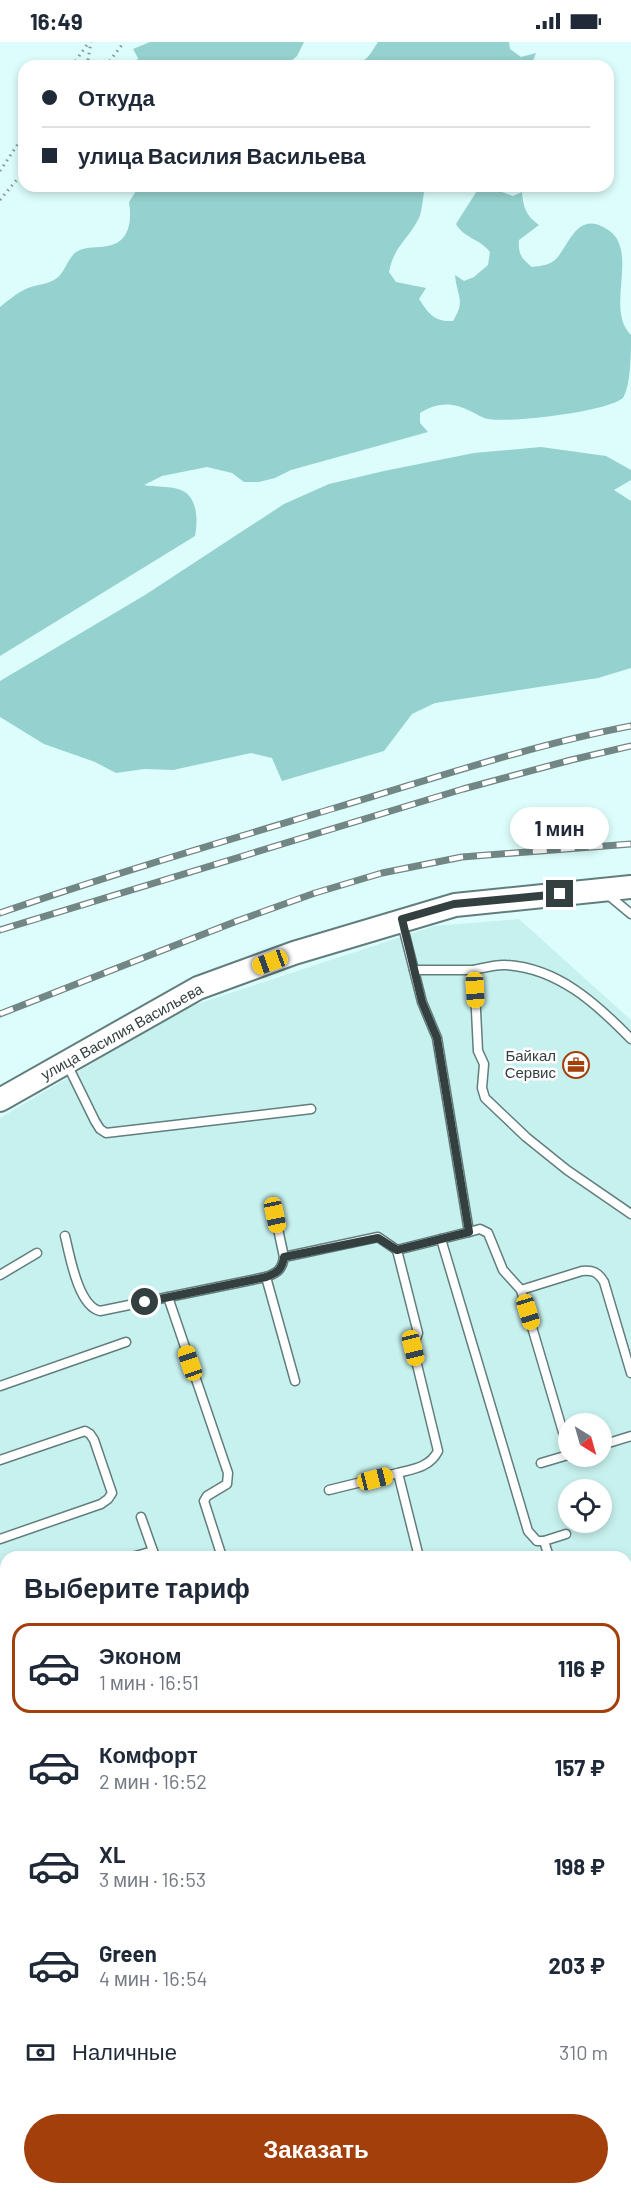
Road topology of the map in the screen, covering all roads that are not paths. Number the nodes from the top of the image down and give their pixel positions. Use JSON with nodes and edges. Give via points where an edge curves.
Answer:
{"nodes":[{"id":1,"x":631,"y":887,"type":"edge"},
{"id":2,"x":602,"y":890,"type":"junction"},
{"id":3,"x":631,"y":914,"type":"edge"},
{"id":4,"x":402,"y":919,"type":"junction"},
{"id":5,"x":414,"y":970,"type":"junction"},
{"id":6,"x":474,"y":970,"type":"junction"},
{"id":7,"x":631,"y":1039,"type":"edge"},
{"id":8,"x":66,"y":1062,"type":"junction"},
{"id":9,"x":0,"y":1100,"type":"edge"},
{"id":10,"x":311,"y":1108,"type":"dead end"},
{"id":11,"x":631,"y":1214,"type":"edge"},
{"id":12,"x":275,"y":1215,"type":"dead end"},
{"id":13,"x":469,"y":1232,"type":"junction"},
{"id":14,"x":65,"y":1236,"type":"dead end"},
{"id":15,"x":441,"y":1239,"type":"junction"},
{"id":16,"x":397,"y":1250,"type":"junction"},
{"id":17,"x":37,"y":1253,"type":"dead end"},
{"id":18,"x":284,"y":1257,"type":"junction"},
{"id":19,"x":0,"y":1275,"type":"edge"},
{"id":20,"x":266,"y":1277,"type":"junction"},
{"id":21,"x":521,"y":1290,"type":"junction"},
{"id":22,"x":168,"y":1297,"type":"junction"},
{"id":23,"x":126,"y":1342,"type":"dead end"},
{"id":24,"x":631,"y":1373,"type":"edge"},
{"id":25,"x":295,"y":1381,"type":"dead end"},
{"id":26,"x":0,"y":1386,"type":"edge"},
{"id":27,"x":558,"y":1415,"type":"edge"},
{"id":28,"x":631,"y":1436,"type":"edge"},
{"id":29,"x":612,"y":1442,"type":"edge"},
{"id":30,"x":558,"y":1458,"type":"edge"},
{"id":31,"x":0,"y":1460,"type":"edge"},
{"id":32,"x":541,"y":1463,"type":"dead end"},
{"id":33,"x":398,"y":1473,"type":"junction"},
{"id":34,"x":329,"y":1490,"type":"dead end"},
{"id":35,"x":141,"y":1517,"type":"dead end"},
{"id":36,"x":566,"y":1534,"type":"dead end"},
{"id":37,"x":0,"y":1539,"type":"edge"},
{"id":38,"x":544,"y":1541,"type":"junction"},
{"id":39,"x":153,"y":1551,"type":"edge"},
{"id":40,"x":220,"y":1551,"type":"edge"},
{"id":41,"x":418,"y":1551,"type":"edge"},
{"id":42,"x":547,"y":1551,"type":"edge"}],
"edges":[{"from":1,"to":2,"type":"main road","name":"улица Василия Васильева"},
{"from":2,"to":3,"type":"lane"},
{"from":2,"to":4,"type":"main road","name":"улица Василия Васильева","via":[[454,904]]},
{"from":4,"to":5,"type":"lane"},
{"from":4,"to":8,"type":"main road","name":"улица Василия Васильева","via":[[198,988]]},
{"from":5,"to":6,"type":"lane"},
{"from":5,"to":13,"type":"lane","via":[[437,1038]]},
{"from":6,"to":7,"type":"lane","via":[[504,964],[541,971],[574,988]]},
{"from":6,"to":11,"type":"lane","via":[[485,1098],[567,1170]]},
{"from":8,"to":9,"type":"main road","name":"улица Василия Васильева"},
{"from":8,"to":10,"type":"lane","via":[[95,1121],[106,1133]]},
{"from":12,"to":18,"type":"lane"},
{"from":13,"to":15,"type":"lane"},
{"from":13,"to":21,"type":"lane","via":[[480,1229],[488,1233],[503,1270]]},
{"from":14,"to":22,"type":"lane","via":[[81,1293],[92,1309],[100,1311]]},
{"from":15,"to":16,"type":"lane"},
{"from":15,"to":38,"type":"lane","via":[[528,1531],[537,1541]]},
{"from":16,"to":18,"type":"lane","via":[[378,1238]]},
{"from":16,"to":33,"type":"lane","via":[[418,1333],[413,1348],[438,1451],[423,1466]]},
{"from":17,"to":19,"type":"lane"},
{"from":18,"to":20,"type":"lane","via":[[277,1273]]},
{"from":20,"to":22,"type":"lane"},
{"from":20,"to":25,"type":"lane"},
{"from":21,"to":24,"type":"lane","via":[[582,1271],[599,1274]]},
{"from":21,"to":27,"type":"lane"},
{"from":22,"to":40,"type":"lane","via":[[228,1473],[227,1484],[204,1501]]},
{"from":23,"to":26,"type":"lane"},
{"from":28,"to":29,"type":"lane"},
{"from":30,"to":32,"type":"lane"},
{"from":31,"to":37,"type":"lane","via":[[85,1431],[94,1440],[112,1493],[100,1504]]},
{"from":33,"to":34,"type":"lane"},
{"from":33,"to":41,"type":"lane"},
{"from":35,"to":39,"type":"lane"},
{"from":36,"to":38,"type":"lane"},
{"from":38,"to":42,"type":"lane"}]}
